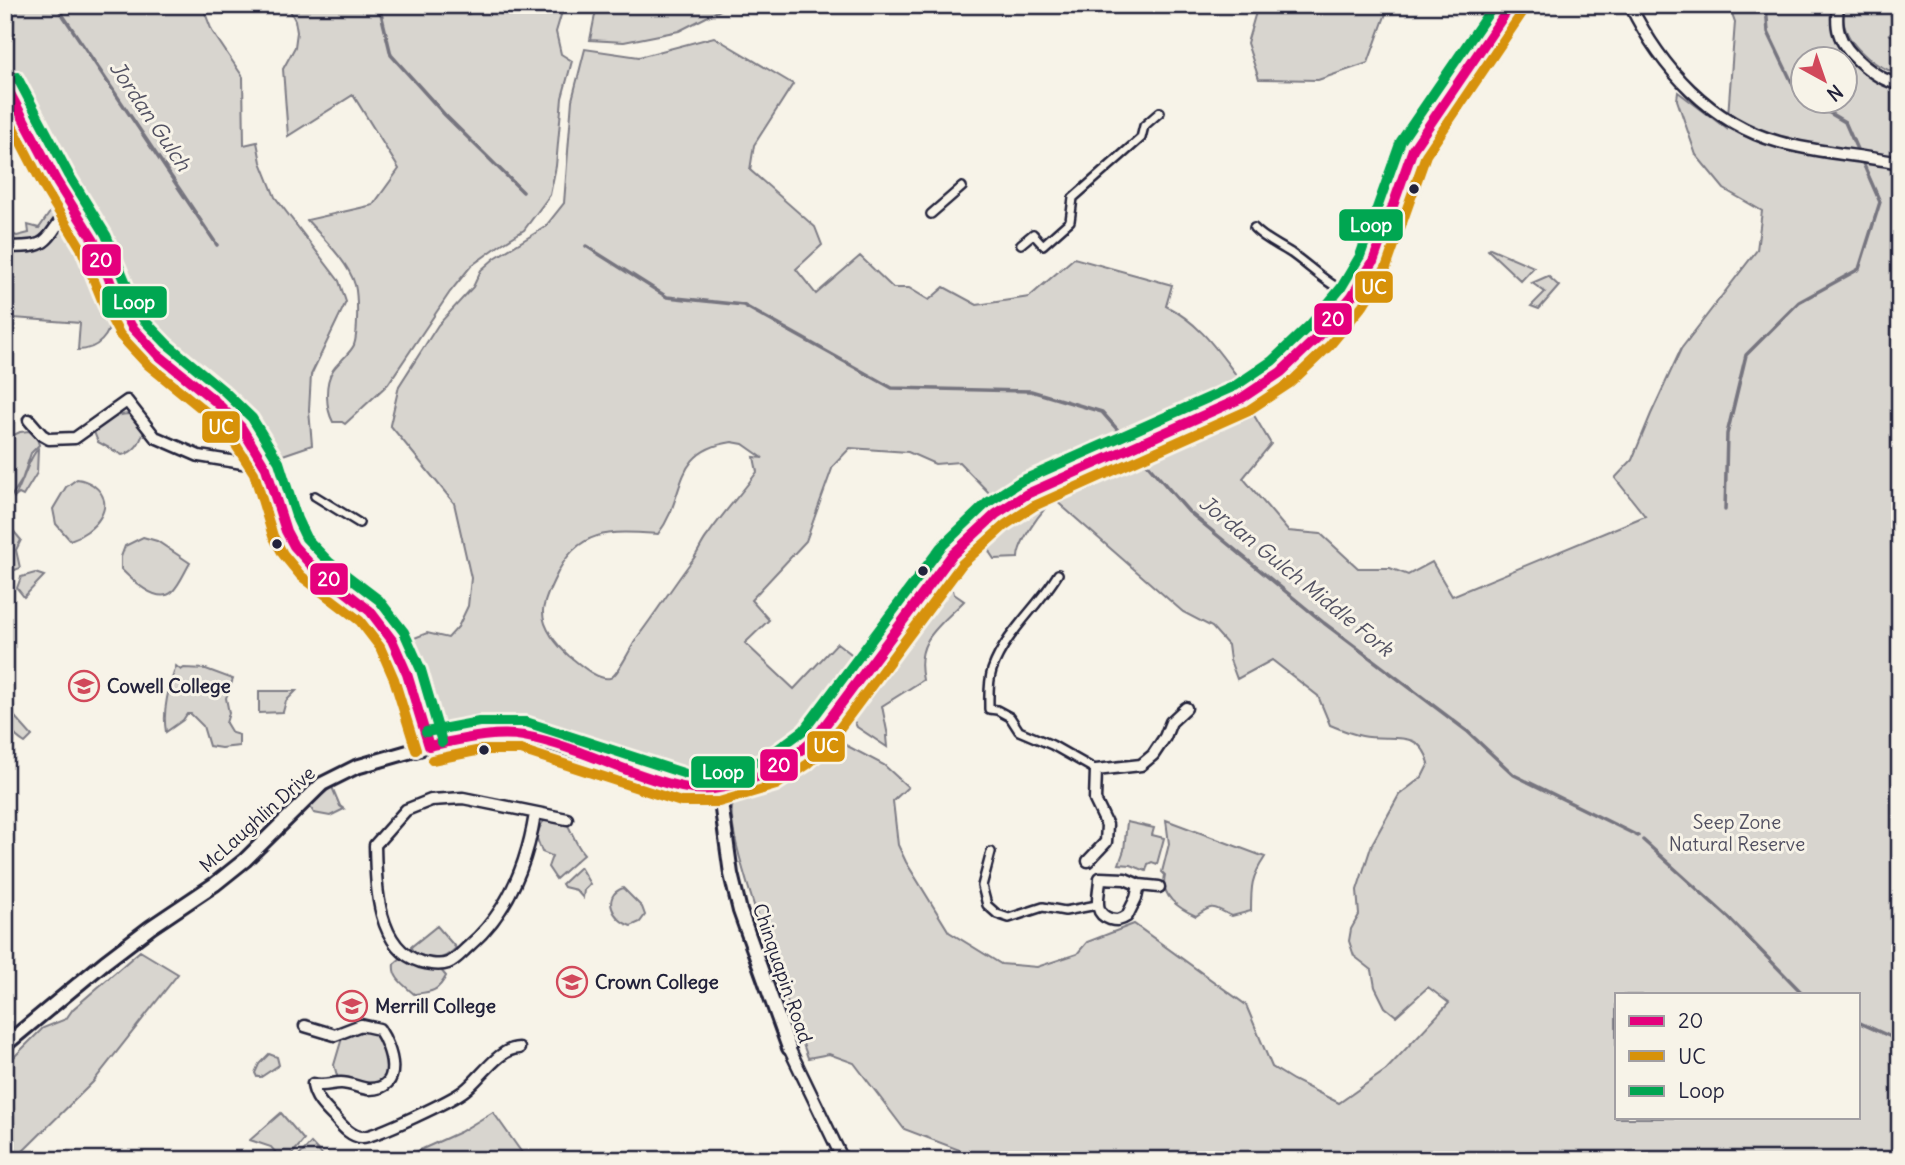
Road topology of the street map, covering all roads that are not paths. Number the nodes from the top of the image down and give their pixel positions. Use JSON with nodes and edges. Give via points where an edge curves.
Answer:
{"nodes":[{"id":1,"x":1511,"y":5,"type":"edge"},
{"id":2,"x":1630,"y":5,"type":"edge"},
{"id":3,"x":1838,"y":5,"type":"edge"},
{"id":4,"x":5,"y":84,"type":"edge"},
{"id":5,"x":1900,"y":85,"type":"edge"},
{"id":6,"x":1160,"y":112,"type":"dead end"},
{"id":7,"x":1897,"y":163,"type":"edge"},
{"id":8,"x":962,"y":187,"type":"dead end"},
{"id":9,"x":74,"y":209,"type":"junction"},
{"id":10,"x":931,"y":214,"type":"dead end"},
{"id":11,"x":1254,"y":228,"type":"dead end"},
{"id":12,"x":1021,"y":244,"type":"dead end"},
{"id":13,"x":5,"y":247,"type":"edge"},
{"id":14,"x":1352,"y":296,"type":"junction"},
{"id":15,"x":29,"y":420,"type":"dead end"},
{"id":16,"x":255,"y":465,"type":"dead end"},
{"id":17,"x":315,"y":496,"type":"dead end"},
{"id":18,"x":359,"y":523,"type":"dead end"},
{"id":19,"x":1059,"y":573,"type":"dead end"},
{"id":20,"x":1186,"y":708,"type":"dead end"},
{"id":21,"x":429,"y":746,"type":"junction"},
{"id":22,"x":1096,"y":770,"type":"junction"},
{"id":23,"x":719,"y":788,"type":"junction"},
{"id":24,"x":535,"y":814,"type":"junction"},
{"id":25,"x":567,"y":819,"type":"dead end"},
{"id":26,"x":991,"y":852,"type":"dead end"},
{"id":27,"x":1088,"y":862,"type":"dead end"},
{"id":28,"x":1139,"y":885,"type":"junction"},
{"id":29,"x":1158,"y":887,"type":"dead end"},
{"id":30,"x":1097,"y":905,"type":"junction"},
{"id":31,"x":305,"y":1026,"type":"dead end"},
{"id":32,"x":5,"y":1045,"type":"edge"},
{"id":33,"x":519,"y":1048,"type":"dead end"},
{"id":34,"x":789,"y":1048,"type":"joint"},
{"id":35,"x":843,"y":1160,"type":"edge"}],
"edges":[{"from":1,"to":14,"type":"main road","name":"McLaughlin Drive","via":[[1413,149],[1373,262]]},
{"from":2,"to":7,"type":"street","via":[[1664,63],[1718,113],[1780,142]]},
{"from":3,"to":5,"type":"street","via":[[1836,17],[1844,43],[1872,72]]},
{"from":4,"to":9,"type":"main road"},
{"from":6,"to":12,"type":"street","via":[[1144,126],[1141,138],[1073,198],[1070,221],[1043,245],[1033,234]]},
{"from":8,"to":10,"type":"street"},
{"from":9,"to":13,"type":"street","via":[[62,216],[42,243]]},
{"from":9,"to":21,"type":"main road","via":[[132,327],[248,438],[273,483],[287,534],[297,551],[385,628],[399,654]]},
{"from":11,"to":14,"type":"street"},
{"from":14,"to":23,"type":"main road","name":"McLaughlin Drive","via":[[1281,372],[1242,398],[1011,503],[980,527],[952,555],[820,732],[769,773]]},
{"from":15,"to":16,"type":"street","via":[[49,439],[75,438],[127,401],[155,437],[199,456]]},
{"from":17,"to":18,"type":"street"},
{"from":19,"to":22,"type":"street","via":[[1010,636],[993,669],[989,709],[1010,717],[1019,731]]},
{"from":20,"to":22,"type":"street","via":[[1141,765]]},
{"from":21,"to":23,"type":"main road","name":"McLaughlin Drive","via":[[480,736],[523,736],[684,788]]},
{"from":21,"to":32,"type":"street","name":"McLaughlin Drive","via":[[364,764],[322,784],[236,867],[105,962]]},
{"from":22,"to":27,"type":"street","via":[[1095,800],[1107,825],[1107,842]]},
{"from":23,"to":34,"type":"street","name":"Chinquapin Road","via":[[740,911]]},
{"from":24,"to":24,"type":"street","via":[[523,867],[482,935],[447,963],[427,964],[403,953],[393,942],[379,903],[375,856],[375,845],[397,818],[430,800],[463,798]]},
{"from":24,"to":25,"type":"street"},
{"from":26,"to":30,"type":"street","via":[[982,886],[987,905],[997,914],[1009,918],[1043,907],[1065,911]]},
{"from":28,"to":29,"type":"street"},
{"from":28,"to":30,"type":"street","via":[[1100,878]]},
{"from":28,"to":30,"type":"street","via":[[1131,912],[1121,920],[1104,916]]},
{"from":31,"to":33,"type":"street","via":[[335,1035],[361,1025],[379,1029],[386,1042],[393,1074],[378,1087],[313,1084],[316,1096],[355,1136],[366,1137],[457,1096],[501,1054]]},
{"from":34,"to":35,"type":"street","name":"Chinquapin Road"}]}
